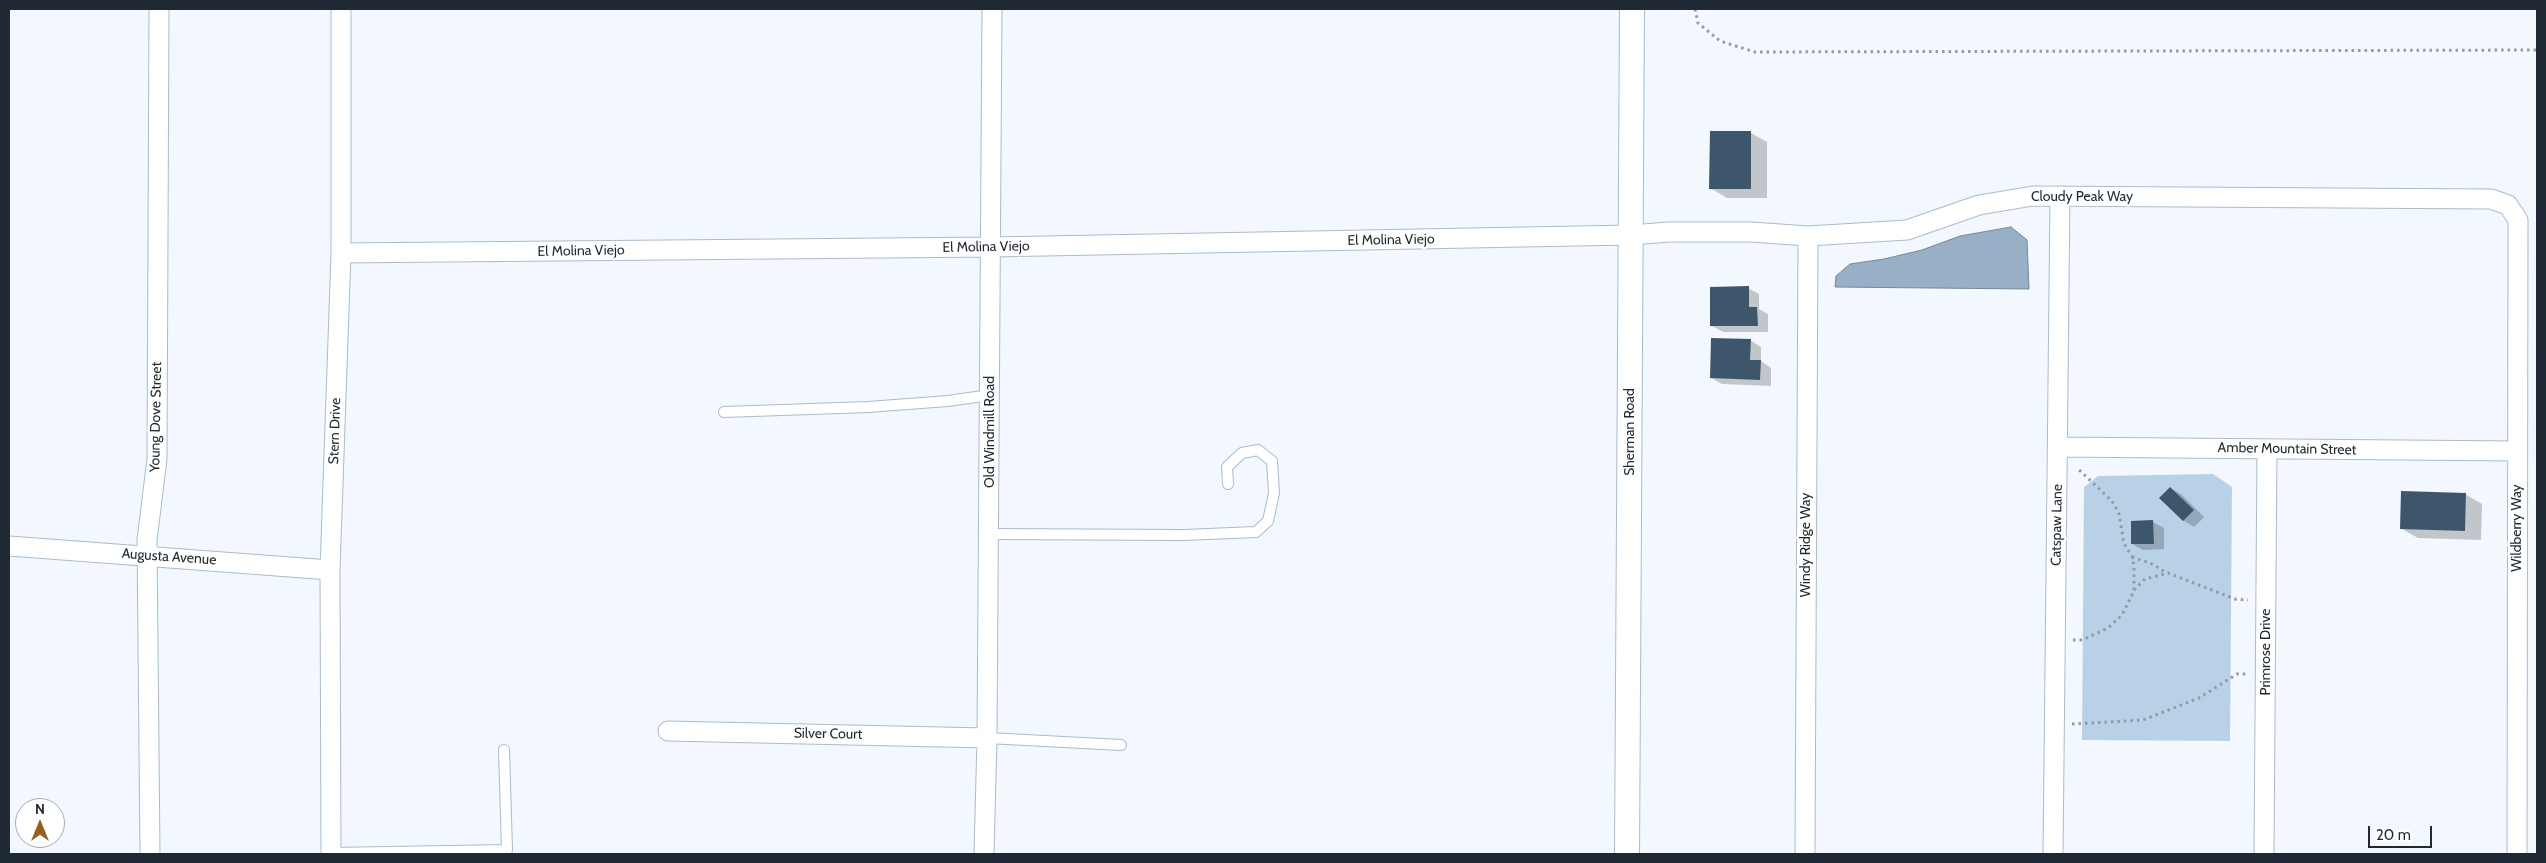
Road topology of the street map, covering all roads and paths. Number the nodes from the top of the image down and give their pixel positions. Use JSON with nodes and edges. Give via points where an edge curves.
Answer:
{"nodes":[{"id":1,"x":159,"y":9,"type":"edge"},
{"id":2,"x":341,"y":9,"type":"edge"},
{"id":3,"x":992,"y":9,"type":"edge"},
{"id":4,"x":1632,"y":9,"type":"edge"},
{"id":5,"x":1695,"y":9,"type":"edge"},
{"id":6,"x":2537,"y":50,"type":"edge"},
{"id":7,"x":2060,"y":196,"type":"junction"},
{"id":8,"x":2508,"y":204,"type":"joint"},
{"id":9,"x":1631,"y":235,"type":"junction"},
{"id":10,"x":1808,"y":236,"type":"junction"},
{"id":11,"x":991,"y":247,"type":"junction"},
{"id":12,"x":341,"y":253,"type":"junction"},
{"id":13,"x":990,"y":395,"type":"junction"},
{"id":14,"x":724,"y":412,"type":"dead end"},
{"id":15,"x":2058,"y":447,"type":"junction"},
{"id":16,"x":2267,"y":449,"type":"junction"},
{"id":17,"x":2517,"y":451,"type":"junction"},
{"id":18,"x":1228,"y":484,"type":"dead end"},
{"id":19,"x":989,"y":534,"type":"junction"},
{"id":20,"x":9,"y":546,"type":"edge"},
{"id":21,"x":147,"y":555,"type":"junction"},
{"id":22,"x":2132,"y":556,"type":"junction"},
{"id":23,"x":330,"y":570,"type":"junction"},
{"id":24,"x":2168,"y":573,"type":"junction"},
{"id":25,"x":2134,"y":591,"type":"junction"},
{"id":26,"x":2266,"y":601,"type":"junction"},
{"id":27,"x":2055,"y":641,"type":"junction"},
{"id":28,"x":2266,"y":674,"type":"junction"},
{"id":29,"x":2054,"y":725,"type":"junction"},
{"id":30,"x":668,"y":730,"type":"dead end"},
{"id":31,"x":987,"y":738,"type":"junction"},
{"id":32,"x":1122,"y":745,"type":"dead end"},
{"id":33,"x":504,"y":750,"type":"dead end"},
{"id":34,"x":150,"y":854,"type":"edge"},
{"id":35,"x":331,"y":854,"type":"edge"},
{"id":36,"x":984,"y":854,"type":"edge"},
{"id":37,"x":1627,"y":854,"type":"edge"},
{"id":38,"x":1805,"y":854,"type":"edge"},
{"id":39,"x":2053,"y":854,"type":"edge"},
{"id":40,"x":2264,"y":854,"type":"edge"},
{"id":41,"x":2516,"y":854,"type":"edge"}],
"edges":[{"from":1,"to":21,"type":"street","name":"Young Dove Street","via":[[157,459]]},
{"from":2,"to":12,"type":"street","name":"Stern Drive"},
{"from":3,"to":11,"type":"street","name":"Old Windmill Road"},
{"from":4,"to":9,"type":"street","name":"Sherman Road"},
{"from":5,"to":6,"type":"path","via":[[1698,23],[1720,41],[1755,52]]},
{"from":7,"to":8,"type":"street","name":"Cloudy Peak Way","via":[[2491,199]]},
{"from":7,"to":10,"type":"street","name":"Cloudy Peak Way","via":[[2033,196],[1979,205],[1907,230]]},
{"from":7,"to":15,"type":"street","name":"Catspaw Lane"},
{"from":8,"to":17,"type":"street","name":"Wildberry Way","via":[[2518,220]]},
{"from":9,"to":10,"type":"street","name":"Cloudy Peak Way","via":[[1751,232]]},
{"from":9,"to":11,"type":"street","name":"El Molina Viejo"},
{"from":9,"to":37,"type":"street","name":"Sherman Road"},
{"from":10,"to":38,"type":"street","name":"Windy Ridge Way"},
{"from":11,"to":12,"type":"street","name":"El Molina Viejo"},
{"from":11,"to":13,"type":"street","name":"Old Windmill Road"},
{"from":12,"to":23,"type":"street","name":"Stern Drive"},
{"from":13,"to":14,"type":"lane","via":[[868,407]]},
{"from":13,"to":19,"type":"street","name":"Old Windmill Road"},
{"from":15,"to":16,"type":"street","name":"Amber Mountain Street"},
{"from":15,"to":22,"type":"path","via":[[2112,501],[2119,514],[2124,544]]},
{"from":15,"to":27,"type":"street","name":"Catspaw Lane"},
{"from":16,"to":17,"type":"street","name":"Amber Mountain Street"},
{"from":16,"to":26,"type":"street","name":"Primrose Drive"},
{"from":17,"to":41,"type":"street","name":"Wildberry Way"},
{"from":18,"to":19,"type":"lane","via":[[1227,467],[1242,453],[1258,450],[1272,461],[1274,493],[1268,521],[1256,532]]},
{"from":19,"to":31,"type":"street","name":"Old Windmill Road"},
{"from":20,"to":21,"type":"street","name":"Augusta Avenue"},
{"from":21,"to":23,"type":"street","name":"Augusta Avenue"},
{"from":21,"to":34,"type":"street","name":"Young Dove Street"},
{"from":22,"to":24,"type":"path"},
{"from":22,"to":25,"type":"path"},
{"from":23,"to":35,"type":"street","name":"Stern Drive"},
{"from":24,"to":25,"type":"path","via":[[2145,579]]},
{"from":24,"to":26,"type":"path","via":[[2235,599]]},
{"from":25,"to":27,"type":"path","via":[[2122,615],[2108,628],[2082,640]]},
{"from":26,"to":28,"type":"street","name":"Primrose Drive"},
{"from":27,"to":29,"type":"street","name":"Catspaw Lane"},
{"from":28,"to":29,"type":"path","via":[[2237,674],[2199,698],[2143,720]]},
{"from":28,"to":40,"type":"street","name":"Primrose Drive"},
{"from":29,"to":39,"type":"street","name":"Catspaw Lane"},
{"from":30,"to":31,"type":"street","name":"Silver Court"},
{"from":31,"to":32,"type":"lane"},
{"from":31,"to":36,"type":"street","name":"Old Windmill Road"},
{"from":33,"to":35,"type":"lane","via":[[507,850]]}]}
